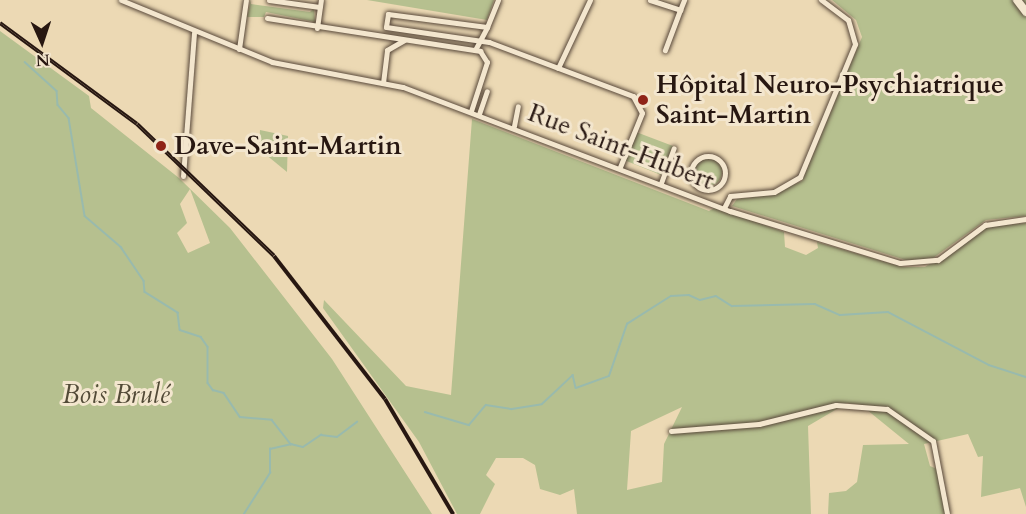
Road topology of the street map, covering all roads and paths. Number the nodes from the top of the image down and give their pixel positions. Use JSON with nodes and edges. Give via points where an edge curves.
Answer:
{"nodes":[{"id":1,"x":121,"y":0,"type":"edge"},
{"id":2,"x":246,"y":0,"type":"edge"},
{"id":3,"x":269,"y":0,"type":"edge"},
{"id":4,"x":321,"y":0,"type":"edge"},
{"id":5,"x":498,"y":0,"type":"edge"},
{"id":6,"x":590,"y":0,"type":"edge"},
{"id":7,"x":650,"y":0,"type":"edge"},
{"id":8,"x":684,"y":0,"type":"edge"},
{"id":9,"x":821,"y":0,"type":"edge"},
{"id":10,"x":1017,"y":0,"type":"edge"},
{"id":11,"x":320,"y":7,"type":"junction"},
{"id":12,"x":680,"y":10,"type":"junction"},
{"id":13,"x":1026,"y":12,"type":"edge"},
{"id":14,"x":267,"y":18,"type":"dead end"},
{"id":15,"x":487,"y":27,"type":"junction"},
{"id":16,"x":317,"y":28,"type":"junction"},
{"id":17,"x":194,"y":32,"type":"junction"},
{"id":18,"x":404,"y":40,"type":"junction"},
{"id":19,"x":482,"y":41,"type":"junction"},
{"id":20,"x":495,"y":44,"type":"junction"},
{"id":21,"x":239,"y":49,"type":"junction"},
{"id":22,"x":475,"y":50,"type":"junction"},
{"id":23,"x":665,"y":50,"type":"dead end"},
{"id":24,"x":487,"y":56,"type":"junction"},
{"id":25,"x":558,"y":68,"type":"junction"},
{"id":26,"x":382,"y":83,"type":"junction"},
{"id":27,"x":487,"y":92,"type":"dead end"},
{"id":28,"x":518,"y":106,"type":"dead end"},
{"id":29,"x":471,"y":111,"type":"junction"},
{"id":30,"x":479,"y":114,"type":"junction"},
{"id":31,"x":514,"y":126,"type":"junction"},
{"id":32,"x":674,"y":148,"type":"dead end"},
{"id":33,"x":620,"y":167,"type":"junction"},
{"id":34,"x":183,"y":176,"type":"dead end"},
{"id":35,"x":660,"y":183,"type":"junction"},
{"id":36,"x":702,"y":189,"type":"junction"},
{"id":37,"x":699,"y":198,"type":"junction"},
{"id":38,"x":724,"y":208,"type":"junction"},
{"id":39,"x":1026,"y":219,"type":"edge"},
{"id":40,"x":671,"y":431,"type":"dead end"},
{"id":41,"x":947,"y":514,"type":"edge"}],
"edges":[{"from":1,"to":17,"type":"street","name":"Rue Saint-Hubert"},
{"from":2,"to":21,"type":"street"},
{"from":3,"to":11,"type":"street"},
{"from":4,"to":11,"type":"street"},
{"from":5,"to":15,"type":"street"},
{"from":6,"to":25,"type":"street"},
{"from":7,"to":12,"type":"street"},
{"from":8,"to":12,"type":"street"},
{"from":9,"to":38,"type":"street","via":[[848,20],[855,44],[800,177],[774,192],[730,196]]},
{"from":10,"to":13,"type":"main road"},
{"from":11,"to":16,"type":"street"},
{"from":12,"to":23,"type":"street"},
{"from":14,"to":16,"type":"street"},
{"from":15,"to":19,"type":"street"},
{"from":15,"to":19,"type":"street","via":[[387,14],[386,27]]},
{"from":16,"to":18,"type":"street"},
{"from":17,"to":21,"type":"street","name":"Rue Saint-Hubert"},
{"from":17,"to":34,"type":"street"},
{"from":18,"to":22,"type":"street"},
{"from":18,"to":26,"type":"street","via":[[387,50]]},
{"from":19,"to":20,"type":"street"},
{"from":19,"to":22,"type":"street"},
{"from":20,"to":24,"type":"street"},
{"from":20,"to":25,"type":"street"},
{"from":21,"to":26,"type":"street","name":"Rue Saint-Hubert","via":[[272,62]]},
{"from":22,"to":24,"type":"street"},
{"from":24,"to":29,"type":"street"},
{"from":25,"to":33,"type":"street","via":[[639,101],[642,113]]},
{"from":26,"to":29,"type":"street","name":"Rue Saint-Hubert"},
{"from":27,"to":30,"type":"street"},
{"from":28,"to":31,"type":"street"},
{"from":29,"to":30,"type":"street","name":"Rue Saint-Hubert"},
{"from":30,"to":31,"type":"street","name":"Rue Saint-Hubert"},
{"from":31,"to":33,"type":"street","name":"Rue Saint-Hubert"},
{"from":32,"to":35,"type":"street"},
{"from":33,"to":35,"type":"street","name":"Rue Saint-Hubert"},
{"from":35,"to":37,"type":"street","name":"Rue Saint-Hubert"},
{"from":36,"to":36,"type":"street","via":[[714,189],[725,176],[715,157],[699,158],[691,166],[691,178]]},
{"from":36,"to":37,"type":"street"},
{"from":37,"to":38,"type":"street","name":"Rue Saint-Hubert"},
{"from":38,"to":39,"type":"street","name":"Rue Saint-Hubert","via":[[915,266],[938,260],[985,225]]},
{"from":40,"to":41,"type":"street","via":[[759,424],[836,405],[887,409],[933,441]]}]}
